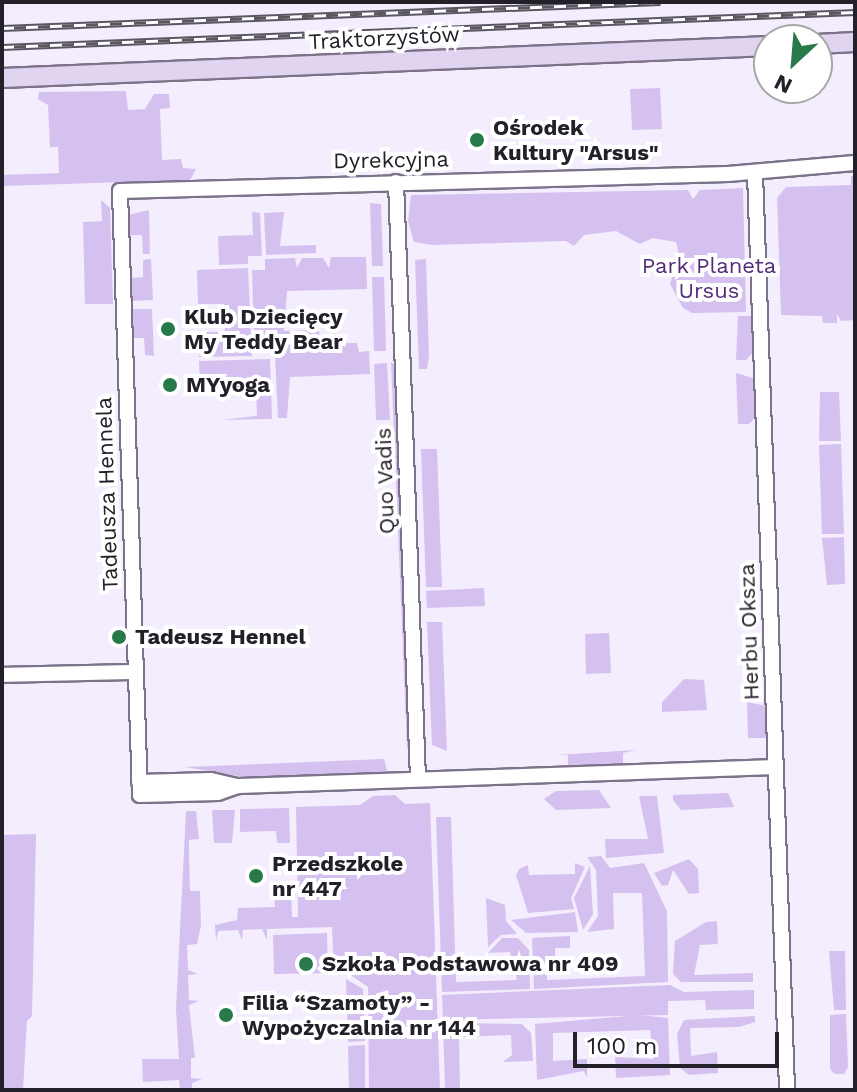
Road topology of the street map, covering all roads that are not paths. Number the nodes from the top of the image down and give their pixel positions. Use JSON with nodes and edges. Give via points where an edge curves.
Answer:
{"nodes":[{"id":1,"x":855,"y":42,"type":"edge"},
{"id":2,"x":833,"y":43,"type":"edge"},
{"id":3,"x":753,"y":47,"type":"edge"},
{"id":4,"x":2,"y":78,"type":"edge"},
{"id":5,"x":851,"y":165,"type":"edge"},
{"id":6,"x":755,"y":173,"type":"junction"},
{"id":7,"x":396,"y":182,"type":"junction"},
{"id":8,"x":120,"y":191,"type":"joint"},
{"id":9,"x":135,"y":672,"type":"junction"},
{"id":10,"x":2,"y":675,"type":"edge"},
{"id":11,"x":775,"y":767,"type":"junction"},
{"id":12,"x":418,"y":779,"type":"junction"},
{"id":13,"x":787,"y":1090,"type":"edge"}],
"edges":[{"from":1,"to":2,"type":"street"},
{"from":3,"to":4,"type":"street","name":"Traktorzystów"},
{"from":5,"to":6,"type":"street","name":"Dyrekcyjna"},
{"from":6,"to":7,"type":"street","name":"Dyrekcyjna"},
{"from":6,"to":11,"type":"street","name":"Herbu Oksza"},
{"from":7,"to":8,"type":"street","name":"Dyrekcyjna"},
{"from":7,"to":12,"type":"street","name":"Quo Vadis"},
{"from":8,"to":9,"type":"street","name":"Tadeusza Hennela"},
{"from":9,"to":10,"type":"street"},
{"from":9,"to":12,"type":"street","name":"Tadeusza Hennela","via":[[140,789],[211,780],[238,786]]},
{"from":11,"to":12,"type":"street"},
{"from":11,"to":13,"type":"street","name":"Herbu Oksza"}]}
